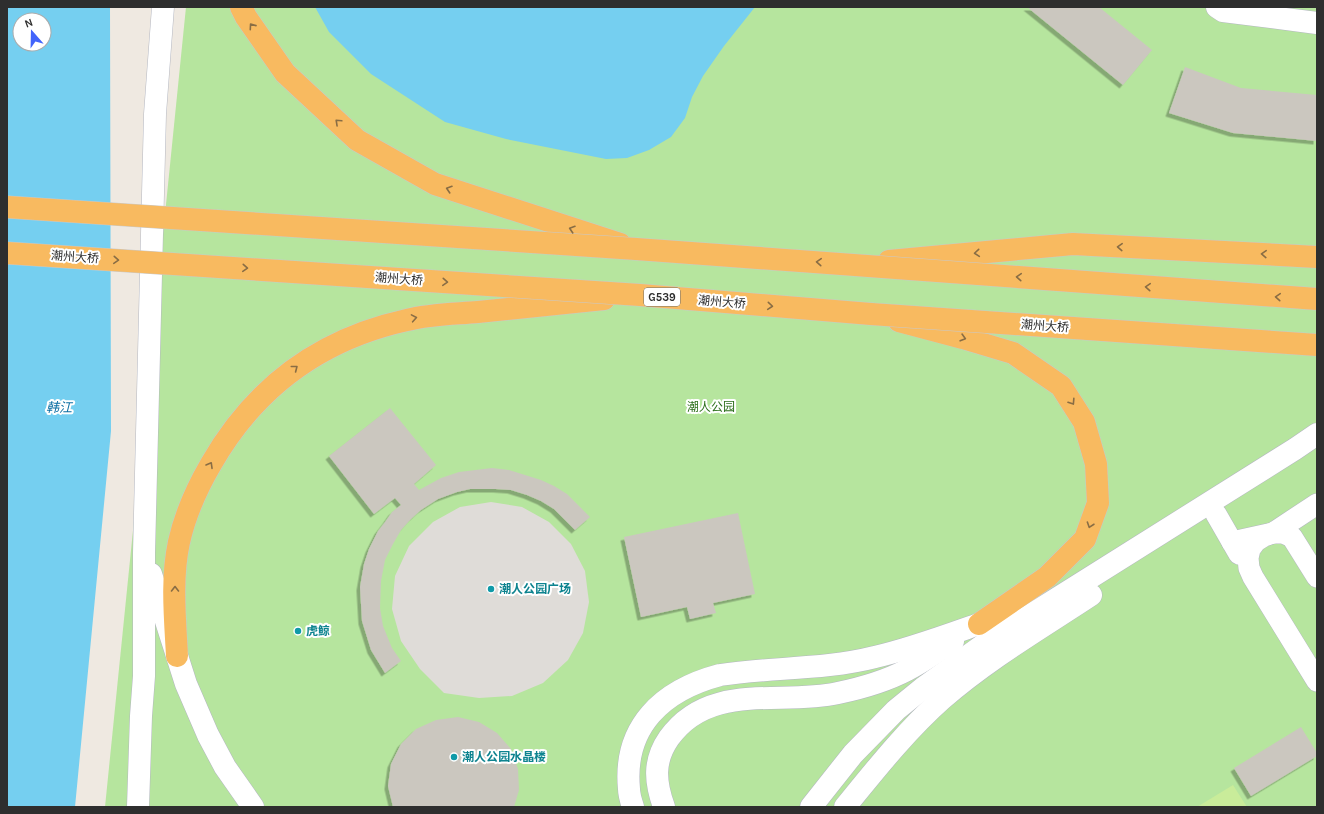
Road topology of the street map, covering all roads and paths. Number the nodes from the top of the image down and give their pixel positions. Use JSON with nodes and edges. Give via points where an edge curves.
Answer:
{"nodes":[{"id":1,"x":163,"y":7,"type":"edge"},
{"id":2,"x":242,"y":7,"type":"edge"},
{"id":3,"x":1216,"y":7,"type":"edge"},
{"id":4,"x":1317,"y":24,"type":"edge"},
{"id":5,"x":7,"y":207,"type":"edge"},
{"id":6,"x":636,"y":249,"type":"junction"},
{"id":7,"x":7,"y":253,"type":"edge"},
{"id":8,"x":1317,"y":257,"type":"edge"},
{"id":9,"x":852,"y":265,"type":"junction"},
{"id":10,"x":640,"y":295,"type":"junction"},
{"id":11,"x":1317,"y":299,"type":"edge"},
{"id":12,"x":871,"y":314,"type":"junction"},
{"id":13,"x":1317,"y":345,"type":"edge"},
{"id":14,"x":1317,"y":434,"type":"edge"},
{"id":15,"x":1317,"y":448,"type":"edge"},
{"id":16,"x":1317,"y":504,"type":"edge"},
{"id":17,"x":1216,"y":514,"type":"junction"},
{"id":18,"x":1273,"y":533,"type":"junction"},
{"id":19,"x":1232,"y":542,"type":"junction"},
{"id":20,"x":144,"y":553,"type":"junction"},
{"id":21,"x":1252,"y":577,"type":"junction"},
{"id":22,"x":1317,"y":577,"type":"edge"},
{"id":23,"x":979,"y":624,"type":"junction"},
{"id":24,"x":177,"y":656,"type":"junction"},
{"id":25,"x":1317,"y":681,"type":"edge"},
{"id":26,"x":138,"y":807,"type":"edge"},
{"id":27,"x":254,"y":807,"type":"edge"},
{"id":28,"x":633,"y":807,"type":"edge"},
{"id":29,"x":664,"y":807,"type":"edge"},
{"id":30,"x":811,"y":807,"type":"edge"},
{"id":31,"x":845,"y":807,"type":"edge"}],
"edges":[{"from":1,"to":20,"type":"street","via":[[155,114]]},
{"from":6,"to":2,"type":"highway","one_way":true,"bridge":true,"via":[[435,184],[357,140],[285,73],[246,17]]},
{"from":3,"to":4,"type":"street","via":[[1223,11]]},
{"from":5,"to":6,"type":"highway","bridge":true},
{"from":9,"to":6,"type":"highway","one_way":true,"bridge":true},
{"from":7,"to":10,"type":"highway","name":"潮州大桥","number":"G539","one_way":true,"bridge":true},
{"from":8,"to":9,"type":"highway","one_way":true,"bridge":true,"via":[[1073,244]]},
{"from":11,"to":9,"type":"highway","one_way":true,"bridge":true},
{"from":10,"to":12,"type":"highway","name":"潮州大桥","number":"G539","one_way":true,"bridge":true},
{"from":24,"to":10,"type":"highway","one_way":true,"bridge":true,"via":[[175,570],[178,542],[186,517],[206,472],[245,414],[271,387],[301,363],[334,345],[370,330],[407,320],[442,314]]},
{"from":12,"to":13,"type":"highway","name":"潮州大桥","number":"G539","bridge":true},
{"from":12,"to":23,"type":"highway","one_way":true,"bridge":true,"via":[[1013,353],[1061,386],[1084,422],[1096,464],[1098,503],[1085,539],[1047,577]]},
{"from":14,"to":30,"type":"street","via":[[986,643],[923,688],[896,710],[853,754]]},
{"from":15,"to":17,"type":"street"},
{"from":16,"to":18,"type":"street"},
{"from":17,"to":19,"type":"street"},
{"from":17,"to":31,"type":"street","via":[[976,672],[912,728]]},
{"from":18,"to":19,"type":"street"},
{"from":18,"to":21,"type":"street","via":[[1256,541],[1250,549],[1248,558]]},
{"from":18,"to":22,"type":"street","via":[[1292,537]]},
{"from":19,"to":21,"type":"street"},
{"from":20,"to":24,"type":"street"},
{"from":20,"to":26,"type":"street","via":[[144,676]]},
{"from":21,"to":25,"type":"street"},
{"from":23,"to":28,"type":"street","via":[[874,658],[825,666],[720,675],[675,692],[649,716],[633,743],[629,764],[629,789]]},
{"from":23,"to":29,"type":"street","via":[[922,662],[873,684],[818,696],[731,700],[698,712],[684,721],[663,748],[657,772]]},
{"from":24,"to":27,"type":"street","via":[[208,735],[225,767]]}]}
